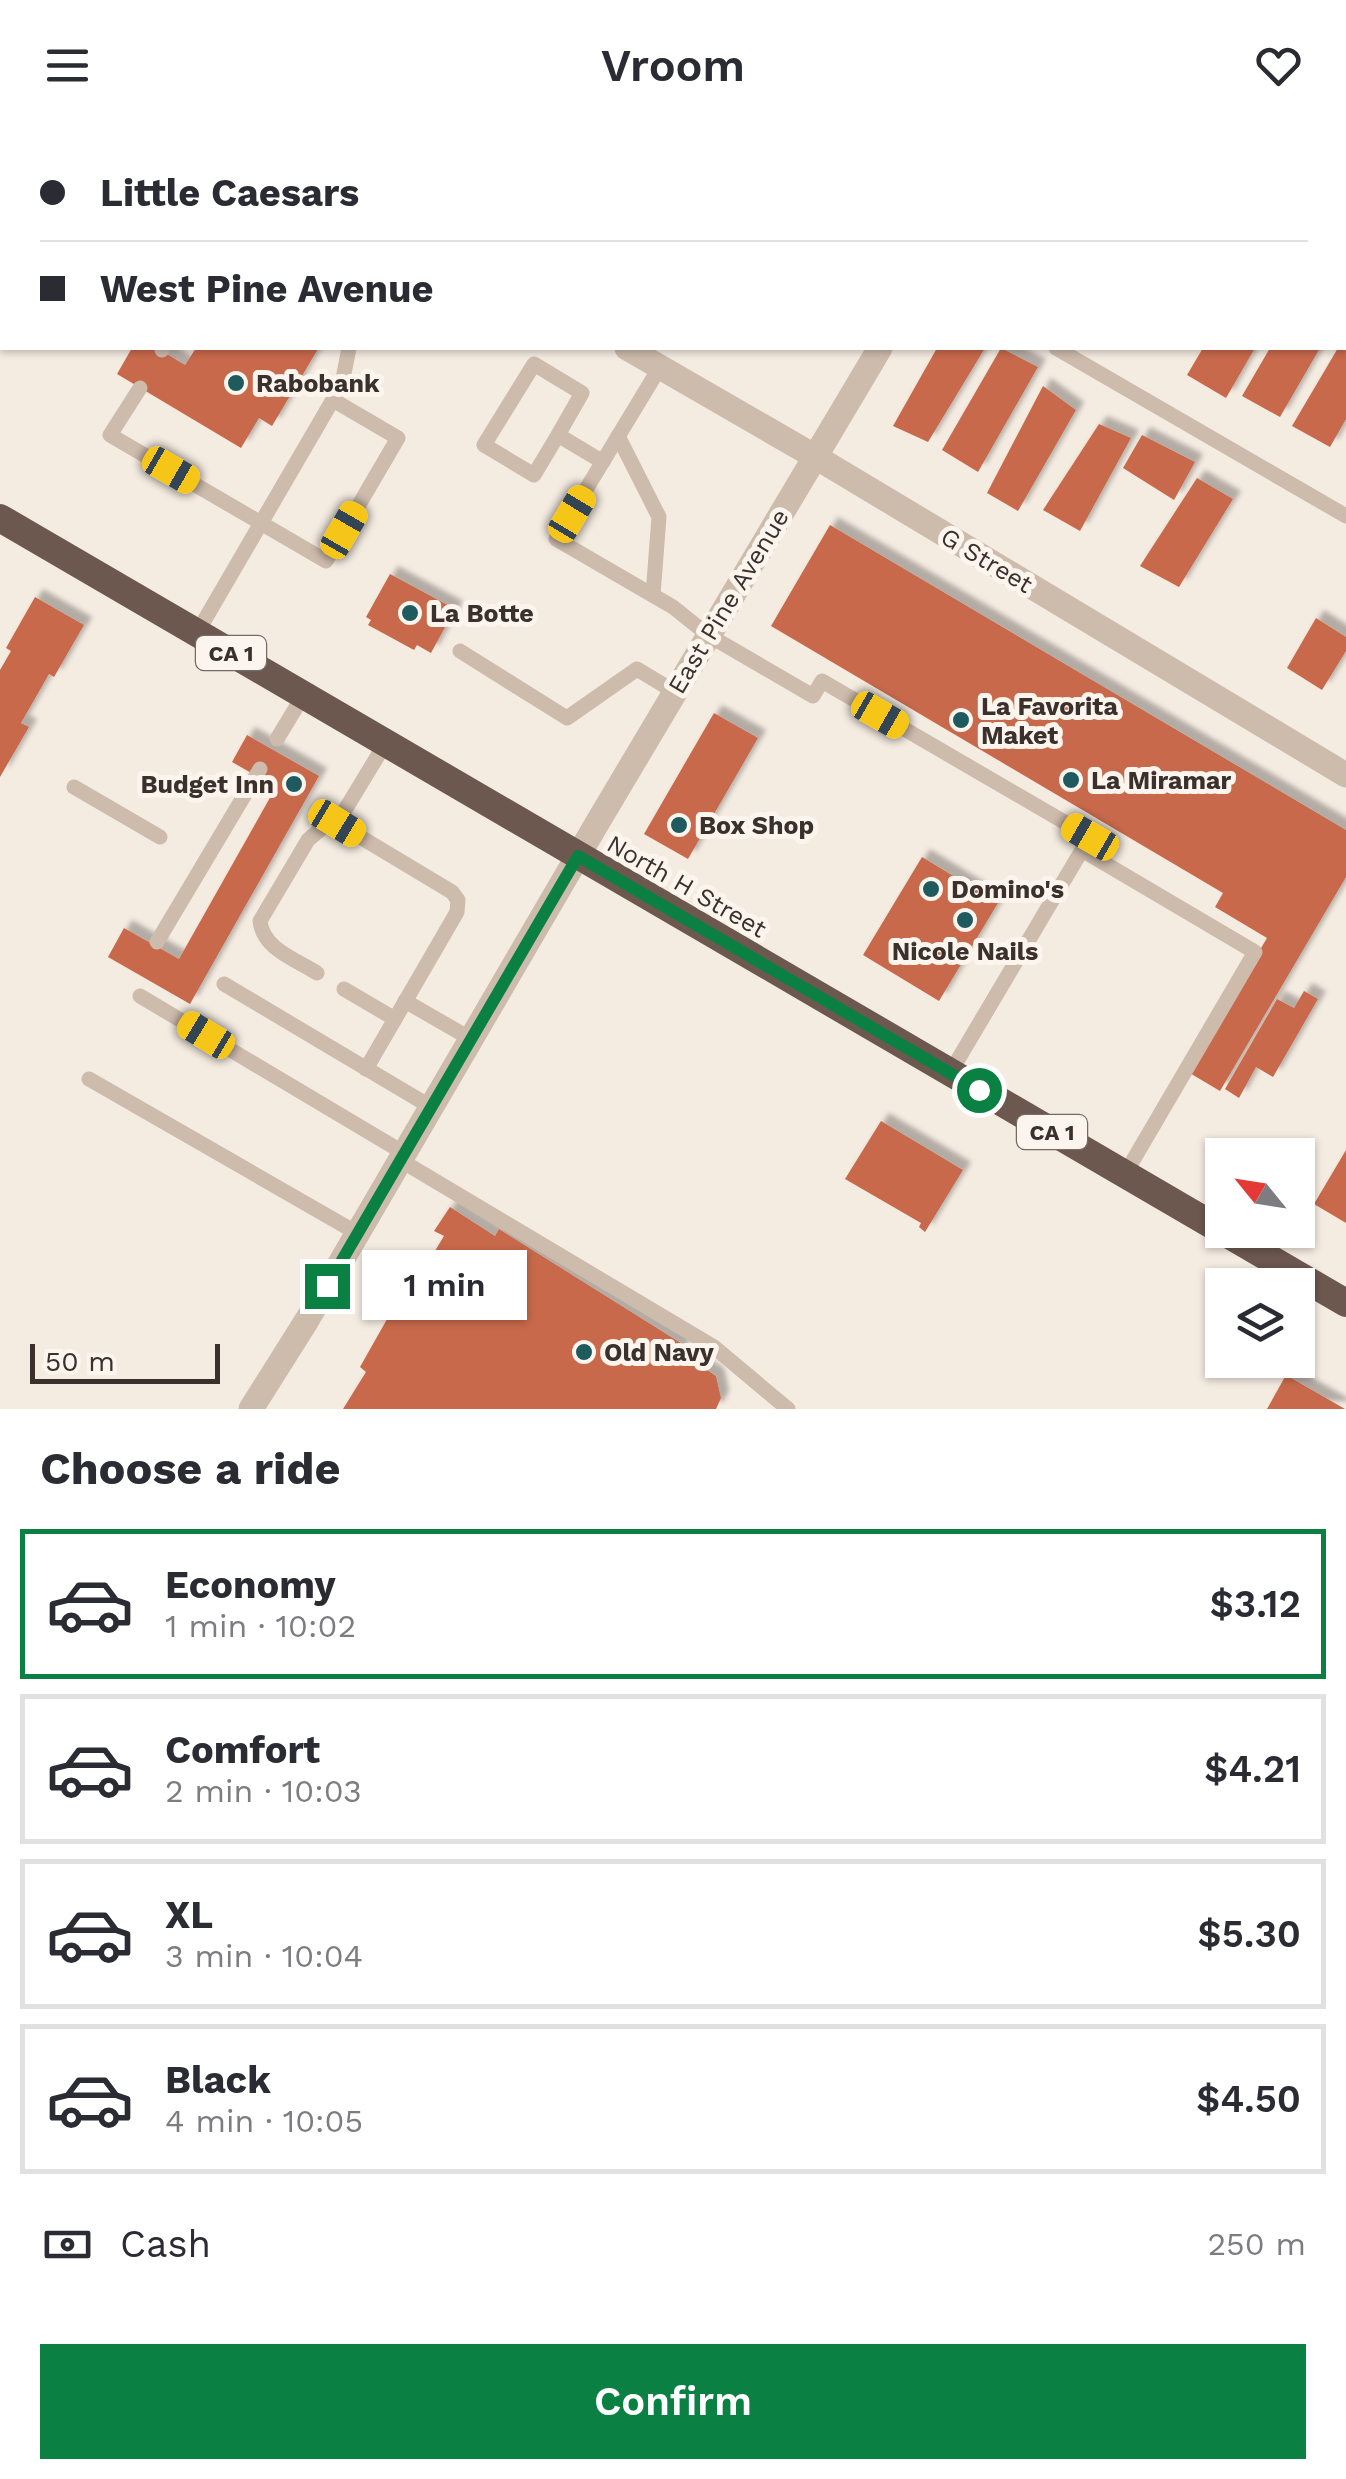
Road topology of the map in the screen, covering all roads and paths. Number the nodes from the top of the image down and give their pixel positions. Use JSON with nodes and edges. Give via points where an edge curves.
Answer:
{"nodes":[{"id":1,"x":349,"y":350,"type":"edge"},
{"id":2,"x":635,"y":350,"type":"edge"},
{"id":3,"x":879,"y":350,"type":"edge"},
{"id":4,"x":1059,"y":350,"type":"edge"},
{"id":5,"x":660,"y":367,"type":"junction"},
{"id":6,"x":140,"y":388,"type":"dead end"},
{"id":7,"x":333,"y":400,"type":"junction"},
{"id":8,"x":558,"y":435,"type":"junction"},
{"id":9,"x":618,"y":436,"type":"junction"},
{"id":10,"x":814,"y":456,"type":"junction"},
{"id":11,"x":602,"y":462,"type":"junction"},
{"id":12,"x":1346,"y":516,"type":"edge"},
{"id":13,"x":0,"y":518,"type":"edge"},
{"id":14,"x":262,"y":522,"type":"junction"},
{"id":15,"x":653,"y":595,"type":"junction"},
{"id":16,"x":197,"y":633,"type":"junction"},
{"id":17,"x":708,"y":635,"type":"junction"},
{"id":18,"x":460,"y":651,"type":"dead end"},
{"id":19,"x":675,"y":692,"type":"junction"},
{"id":20,"x":304,"y":696,"type":"junction"},
{"id":21,"x":277,"y":739,"type":"dead end"},
{"id":22,"x":386,"y":744,"type":"junction"},
{"id":23,"x":260,"y":769,"type":"dead end"},
{"id":24,"x":1346,"y":775,"type":"edge"},
{"id":25,"x":74,"y":787,"type":"dead end"},
{"id":26,"x":337,"y":823,"type":"junction"},
{"id":27,"x":160,"y":837,"type":"dead end"},
{"id":28,"x":1082,"y":850,"type":"junction"},
{"id":29,"x":578,"y":856,"type":"junction"},
{"id":30,"x":157,"y":942,"type":"dead end"},
{"id":31,"x":317,"y":972,"type":"dead end"},
{"id":32,"x":224,"y":984,"type":"dead end"},
{"id":33,"x":344,"y":989,"type":"dead end"},
{"id":34,"x":140,"y":996,"type":"dead end"},
{"id":35,"x":405,"y":1002,"type":"junction"},
{"id":36,"x":394,"y":1020,"type":"junction"},
{"id":37,"x":470,"y":1039,"type":"junction"},
{"id":38,"x":366,"y":1069,"type":"junction"},
{"id":39,"x":950,"y":1073,"type":"junction"},
{"id":40,"x":90,"y":1079,"type":"dead end"},
{"id":41,"x":431,"y":1108,"type":"junction"},
{"id":42,"x":402,"y":1157,"type":"junction"},
{"id":43,"x":1125,"y":1174,"type":"junction"},
{"id":44,"x":357,"y":1233,"type":"junction"},
{"id":45,"x":1346,"y":1303,"type":"edge"},
{"id":46,"x":251,"y":1409,"type":"edge"},
{"id":47,"x":788,"y":1409,"type":"edge"}],
"edges":[{"from":1,"to":7,"type":"lane"},
{"from":2,"to":5,"type":"street","name":"G Street"},
{"from":3,"to":10,"type":"street","name":"East Pine Avenue"},
{"from":4,"to":12,"type":"lane"},
{"from":5,"to":9,"type":"lane"},
{"from":5,"to":10,"type":"street","name":"G Street"},
{"from":6,"to":14,"type":"lane","via":[[110,435]]},
{"from":7,"to":14,"type":"lane"},
{"from":7,"to":14,"type":"lane","via":[[398,438],[362,500],[326,561]]},
{"from":8,"to":8,"type":"lane","via":[[534,475],[484,445],[534,364],[582,394]]},
{"from":8,"to":11,"type":"lane"},
{"from":9,"to":11,"type":"lane"},
{"from":9,"to":15,"type":"lane","via":[[659,517]]},
{"from":10,"to":17,"type":"street","name":"East Pine Avenue"},
{"from":10,"to":24,"type":"street","name":"G Street"},
{"from":11,"to":15,"type":"lane","via":[[556,539]]},
{"from":13,"to":16,"type":"highway","name":"North H Street","number":"CA 1"},
{"from":14,"to":16,"type":"lane"},
{"from":15,"to":17,"type":"lane"},
{"from":16,"to":20,"type":"highway","name":"North H Street","number":"CA 1"},
{"from":17,"to":19,"type":"street","name":"East Pine Avenue"},
{"from":17,"to":28,"type":"lane","via":[[813,696],[822,681],[1090,837]]},
{"from":18,"to":19,"type":"lane","via":[[567,718],[637,670]]},
{"from":19,"to":29,"type":"street","name":"East Pine Avenue"},
{"from":20,"to":21,"type":"lane"},
{"from":20,"to":22,"type":"highway","name":"North H Street","number":"CA 1"},
{"from":22,"to":26,"type":"lane"},
{"from":22,"to":29,"type":"highway","name":"North H Street","number":"CA 1"},
{"from":23,"to":30,"type":"lane"},
{"from":25,"to":27,"type":"lane"},
{"from":26,"to":31,"type":"lane","via":[[308,840],[260,922],[270,944]]},
{"from":26,"to":35,"type":"lane","via":[[458,900]]},
{"from":28,"to":39,"type":"lane"},
{"from":28,"to":43,"type":"lane","via":[[1254,952]]},
{"from":29,"to":37,"type":"street","name":"East Pine Avenue"},
{"from":29,"to":39,"type":"highway","name":"North H Street","number":"CA 1"},
{"from":32,"to":38,"type":"lane"},
{"from":33,"to":36,"type":"lane"},
{"from":34,"to":42,"type":"lane"},
{"from":35,"to":36,"type":"lane"},
{"from":35,"to":37,"type":"lane"},
{"from":36,"to":38,"type":"lane"},
{"from":37,"to":41,"type":"street","name":"East Pine Avenue"},
{"from":38,"to":41,"type":"lane"},
{"from":39,"to":43,"type":"highway","name":"North H Street","number":"CA 1"},
{"from":40,"to":44,"type":"lane"},
{"from":41,"to":42,"type":"street","name":"East Pine Avenue"},
{"from":42,"to":44,"type":"street","name":"East Pine Avenue"},
{"from":42,"to":47,"type":"lane","via":[[714,1347]]},
{"from":43,"to":45,"type":"highway","name":"North H Street","number":"CA 1"},
{"from":44,"to":46,"type":"street","name":"East Pine Avenue"}]}
